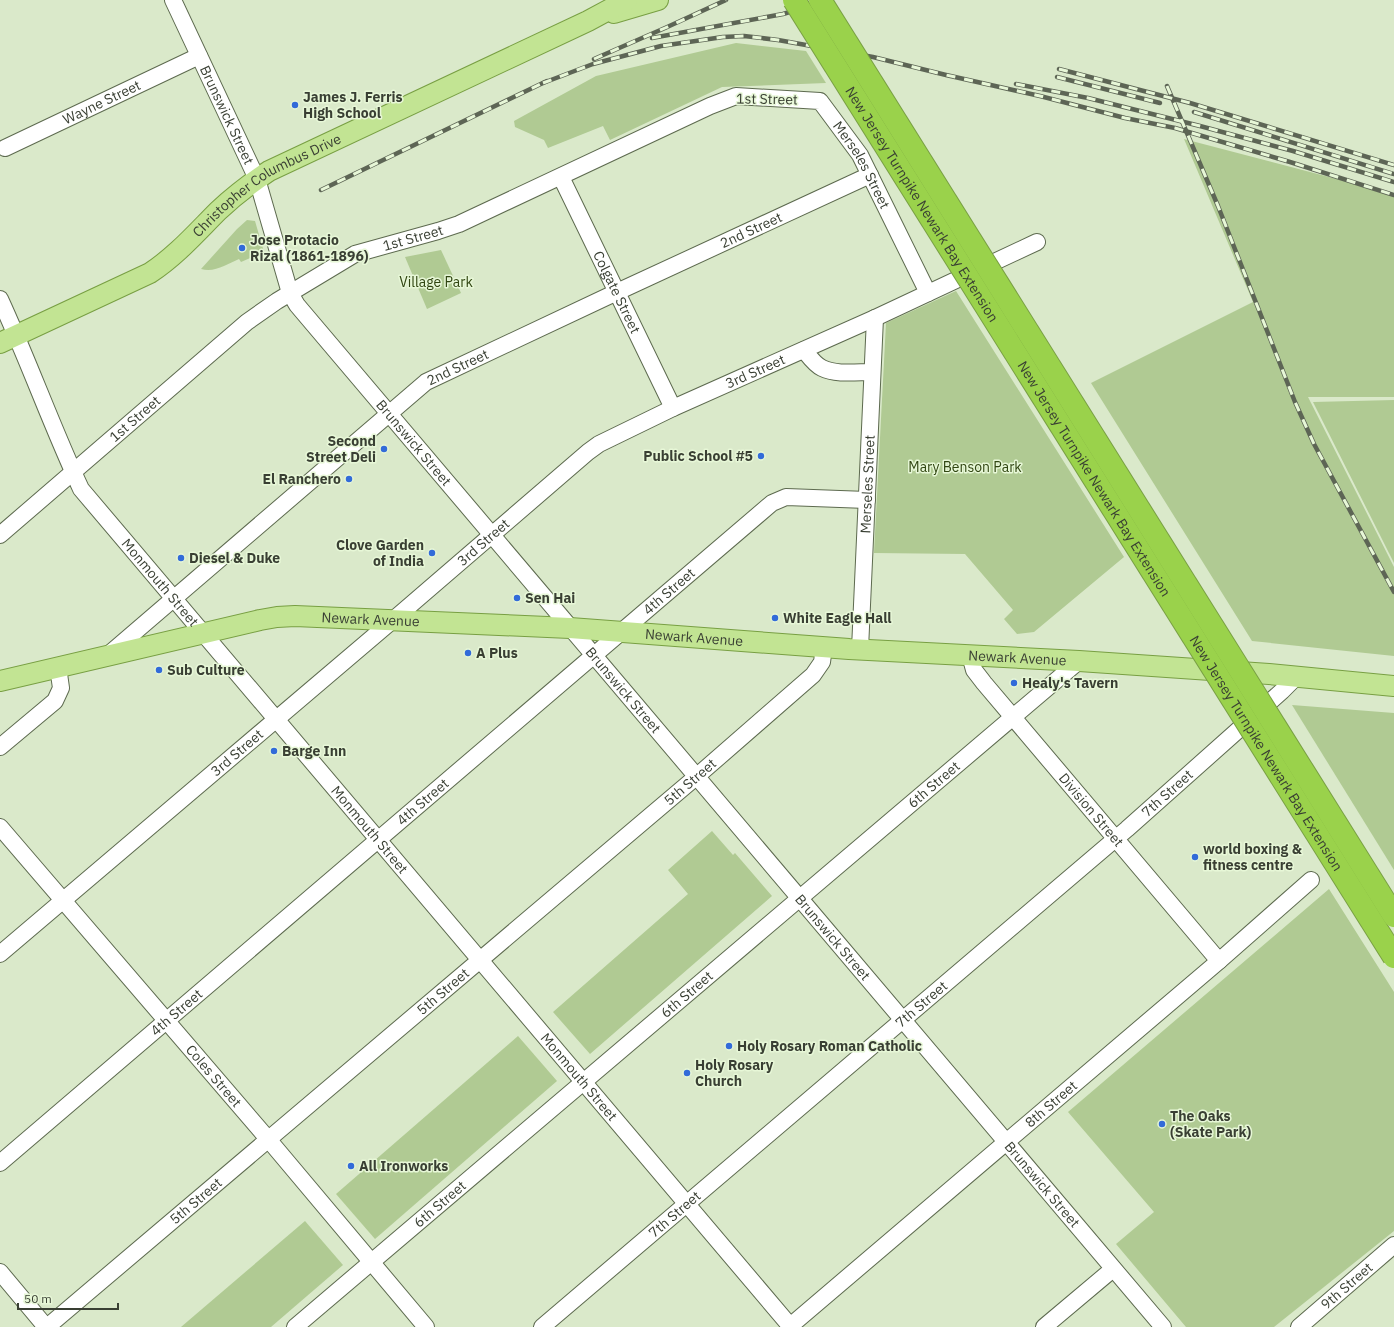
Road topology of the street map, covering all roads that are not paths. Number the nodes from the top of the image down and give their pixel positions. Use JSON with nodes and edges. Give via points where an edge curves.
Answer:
{"nodes":[{"id":1,"x":173,"y":0,"type":"edge"},
{"id":2,"x":641,"y":0,"type":"edge"},
{"id":3,"x":658,"y":0,"type":"edge"},
{"id":4,"x":794,"y":0,"type":"edge"},
{"id":5,"x":820,"y":0,"type":"edge"},
{"id":6,"x":622,"y":6,"type":"edge"},
{"id":7,"x":199,"y":56,"type":"junction"},
{"id":8,"x":823,"y":104,"type":"joint"},
{"id":9,"x":5,"y":148,"type":"dead end"},
{"id":10,"x":870,"y":175,"type":"junction"},
{"id":11,"x":561,"y":177,"type":"junction"},
{"id":12,"x":257,"y":179,"type":"junction"},
{"id":13,"x":1037,"y":242,"type":"dead end"},
{"id":14,"x":617,"y":292,"type":"junction"},
{"id":15,"x":290,"y":293,"type":"junction"},
{"id":16,"x":928,"y":293,"type":"junction"},
{"id":17,"x":0,"y":299,"type":"edge"},
{"id":18,"x":875,"y":318,"type":"junction"},
{"id":19,"x":8,"y":339,"type":"edge"},
{"id":20,"x":804,"y":350,"type":"junction"},
{"id":21,"x":872,"y":372,"type":"junction"},
{"id":22,"x":673,"y":408,"type":"junction"},
{"id":23,"x":389,"y":414,"type":"junction"},
{"id":24,"x":73,"y":471,"type":"junction"},
{"id":25,"x":867,"y":500,"type":"junction"},
{"id":26,"x":0,"y":535,"type":"edge"},
{"id":27,"x":491,"y":535,"type":"junction"},
{"id":28,"x":173,"y":598,"type":"junction"},
{"id":29,"x":393,"y":620,"type":"junction"},
{"id":30,"x":570,"y":628,"type":"junction"},
{"id":31,"x":621,"y":632,"type":"junction"},
{"id":32,"x":204,"y":634,"type":"junction"},
{"id":33,"x":824,"y":647,"type":"junction"},
{"id":34,"x":860,"y":649,"type":"junction"},
{"id":35,"x":108,"y":655,"type":"junction"},
{"id":36,"x":970,"y":655,"type":"junction"},
{"id":37,"x":594,"y":656,"type":"junction"},
{"id":38,"x":1079,"y":661,"type":"junction"},
{"id":39,"x":58,"y":667,"type":"junction"},
{"id":40,"x":1296,"y":677,"type":"junction"},
{"id":41,"x":0,"y":681,"type":"edge"},
{"id":42,"x":1394,"y":686,"type":"edge"},
{"id":43,"x":276,"y":718,"type":"junction"},
{"id":44,"x":1012,"y":718,"type":"junction"},
{"id":45,"x":0,"y":747,"type":"edge"},
{"id":46,"x":696,"y":777,"type":"junction"},
{"id":47,"x":0,"y":827,"type":"edge"},
{"id":48,"x":1115,"y":839,"type":"junction"},
{"id":49,"x":378,"y":840,"type":"junction"},
{"id":50,"x":1311,"y":880,"type":"dead end"},
{"id":51,"x":799,"y":899,"type":"junction"},
{"id":52,"x":63,"y":900,"type":"junction"},
{"id":53,"x":1394,"y":916,"type":"edge"},
{"id":54,"x":0,"y":954,"type":"edge"},
{"id":55,"x":1394,"y":957,"type":"edge"},
{"id":56,"x":480,"y":960,"type":"junction"},
{"id":57,"x":1219,"y":961,"type":"junction"},
{"id":58,"x":167,"y":1020,"type":"junction"},
{"id":59,"x":902,"y":1020,"type":"junction"},
{"id":60,"x":584,"y":1082,"type":"junction"},
{"id":61,"x":268,"y":1140,"type":"junction"},
{"id":62,"x":1006,"y":1142,"type":"junction"},
{"id":63,"x":0,"y":1163,"type":"edge"},
{"id":64,"x":687,"y":1204,"type":"junction"},
{"id":65,"x":1394,"y":1245,"type":"edge"},
{"id":66,"x":372,"y":1262,"type":"junction"},
{"id":67,"x":1113,"y":1269,"type":"junction"},
{"id":68,"x":0,"y":1272,"type":"edge"},
{"id":69,"x":47,"y":1327,"type":"edge"},
{"id":70,"x":295,"y":1327,"type":"edge"},
{"id":71,"x":426,"y":1327,"type":"edge"},
{"id":72,"x":542,"y":1327,"type":"edge"},
{"id":73,"x":790,"y":1327,"type":"edge"},
{"id":74,"x":1044,"y":1327,"type":"edge"},
{"id":75,"x":1162,"y":1327,"type":"edge"},
{"id":76,"x":1299,"y":1327,"type":"edge"}],
"edges":[{"from":1,"to":7,"type":"street","name":"Brunswick Street"},
{"from":2,"to":6,"type":"main road","name":"Christopher Columbus Drive"},
{"from":3,"to":6,"type":"main road","name":"Christopher Columbus Drive"},
{"from":4,"to":55,"type":"highway","name":"New Jersey Turnpike Newark Bay Extension","bridge":true},
{"from":5,"to":53,"type":"highway","name":"New Jersey Turnpike Newark Bay Extension","bridge":true},
{"from":6,"to":12,"type":"main road","name":"Christopher Columbus Drive","via":[[287,162]]},
{"from":7,"to":9,"type":"street","name":"Wayne Street"},
{"from":7,"to":12,"type":"street","name":"Brunswick Street"},
{"from":8,"to":10,"type":"street","name":"Merseles Street","via":[[860,155]]},
{"from":8,"to":11,"type":"street","name":"1st Street","via":[[820,101],[736,96]]},
{"from":10,"to":14,"type":"street","name":"2nd Street"},
{"from":10,"to":16,"type":"street","name":"Merseles Street"},
{"from":11,"to":14,"type":"street","name":"Colgate Street"},
{"from":11,"to":15,"type":"street","name":"1st Street","via":[[449,228],[355,254]]},
{"from":12,"to":15,"type":"street","name":"Brunswick Street"},
{"from":12,"to":19,"type":"main road","name":"Christopher Columbus Drive","via":[[230,200],[160,267]]},
{"from":13,"to":16,"type":"street","name":"3rd Street"},
{"from":14,"to":22,"type":"street","name":"Colgate Street"},
{"from":14,"to":23,"type":"street","name":"2nd Street","via":[[426,382]]},
{"from":15,"to":23,"type":"street","name":"Brunswick Street","via":[[297,305]]},
{"from":15,"to":24,"type":"street","name":"1st Street","via":[[248,322]]},
{"from":16,"to":18,"type":"street","name":"3rd Street"},
{"from":17,"to":19,"type":"street","name":"Monmouth Street"},
{"from":18,"to":20,"type":"street","name":"3rd Street"},
{"from":18,"to":21,"type":"street","name":"Merseles Street"},
{"from":19,"to":24,"type":"street","name":"Monmouth Street"},
{"from":20,"to":21,"type":"street","via":[[813,362],[822,368],[834,371]]},
{"from":20,"to":22,"type":"street","name":"3rd Street"},
{"from":21,"to":25,"type":"street","name":"Merseles Street"},
{"from":22,"to":27,"type":"street","name":"3rd Street","via":[[594,448]]},
{"from":23,"to":27,"type":"street","name":"Brunswick Street"},
{"from":23,"to":28,"type":"street","name":"2nd Street"},
{"from":24,"to":26,"type":"street","name":"1st Street"},
{"from":24,"to":28,"type":"street","name":"Monmouth Street","via":[[82,490]]},
{"from":25,"to":31,"type":"street","name":"4th Street","via":[[786,497],[772,503]]},
{"from":25,"to":34,"type":"street","name":"Merseles Street"},
{"from":27,"to":29,"type":"street","name":"3rd Street"},
{"from":27,"to":30,"type":"street","name":"Brunswick Street"},
{"from":28,"to":32,"type":"street","name":"Monmouth Street"},
{"from":28,"to":35,"type":"street","name":"2nd Street"},
{"from":29,"to":30,"type":"main road","name":"Newark Avenue"},
{"from":29,"to":32,"type":"main road","name":"Newark Avenue","via":[[277,617]]},
{"from":29,"to":43,"type":"street","name":"3rd Street"},
{"from":30,"to":31,"type":"main road","name":"Newark Avenue"},
{"from":30,"to":37,"type":"street","name":"Brunswick Street"},
{"from":31,"to":33,"type":"main road","name":"Newark Avenue"},
{"from":31,"to":37,"type":"street","name":"4th Street"},
{"from":32,"to":35,"type":"main road","name":"Newark Avenue"},
{"from":32,"to":43,"type":"street","name":"Monmouth Street"},
{"from":33,"to":34,"type":"main road","name":"Newark Avenue"},
{"from":33,"to":46,"type":"street","name":"5th Street","via":[[822,662],[813,676]]},
{"from":34,"to":36,"type":"main road","name":"Newark Avenue"},
{"from":35,"to":39,"type":"main road","name":"Newark Avenue"},
{"from":36,"to":38,"type":"main road","name":"Newark Avenue"},
{"from":36,"to":44,"type":"street","name":"Division Street","via":[[974,670]]},
{"from":37,"to":46,"type":"street","name":"Brunswick Street"},
{"from":37,"to":49,"type":"street","name":"4th Street"},
{"from":38,"to":40,"type":"main road","name":"Newark Avenue"},
{"from":38,"to":44,"type":"street","name":"6th Street"},
{"from":39,"to":41,"type":"main road","name":"Newark Avenue"},
{"from":39,"to":45,"type":"street","via":[[60,688],[55,702]]},
{"from":40,"to":42,"type":"main road","name":"Newark Avenue"},
{"from":40,"to":48,"type":"street","name":"7th Street"},
{"from":43,"to":49,"type":"street","name":"Monmouth Street"},
{"from":43,"to":52,"type":"street","name":"3rd Street"},
{"from":44,"to":48,"type":"street","name":"Division Street"},
{"from":44,"to":51,"type":"street","name":"6th Street"},
{"from":46,"to":51,"type":"street","name":"Brunswick Street"},
{"from":46,"to":56,"type":"street","name":"5th Street"},
{"from":47,"to":52,"type":"street","name":"Coles Street"},
{"from":48,"to":57,"type":"street","name":"Division Street"},
{"from":48,"to":59,"type":"street","name":"7th Street"},
{"from":49,"to":56,"type":"street","name":"Monmouth Street"},
{"from":49,"to":58,"type":"street","name":"4th Street"},
{"from":50,"to":57,"type":"street","name":"8th Street"},
{"from":51,"to":59,"type":"street","name":"Brunswick Street"},
{"from":51,"to":60,"type":"street","name":"6th Street"},
{"from":52,"to":54,"type":"street","name":"3rd Street"},
{"from":52,"to":58,"type":"street","name":"Coles Street"},
{"from":56,"to":60,"type":"street","name":"Monmouth Street"},
{"from":56,"to":61,"type":"street","name":"5th Street"},
{"from":57,"to":62,"type":"street","name":"8th Street"},
{"from":58,"to":61,"type":"street","name":"Coles Street"},
{"from":58,"to":63,"type":"street","name":"4th Street"},
{"from":59,"to":62,"type":"street","name":"Brunswick Street"},
{"from":59,"to":64,"type":"street","name":"7th Street"},
{"from":60,"to":64,"type":"street","name":"Monmouth Street"},
{"from":60,"to":66,"type":"street","name":"6th Street"},
{"from":61,"to":66,"type":"street","name":"Coles Street"},
{"from":61,"to":69,"type":"street","name":"5th Street"},
{"from":62,"to":67,"type":"street","name":"Brunswick Street"},
{"from":62,"to":73,"type":"street","name":"8th Street"},
{"from":64,"to":72,"type":"street","name":"7th Street"},
{"from":64,"to":73,"type":"street","name":"Monmouth Street"},
{"from":65,"to":76,"type":"street","name":"9th Street"},
{"from":66,"to":70,"type":"street","name":"6th Street"},
{"from":66,"to":71,"type":"street","name":"Coles Street"},
{"from":67,"to":74,"type":"street"},
{"from":67,"to":75,"type":"street","name":"Brunswick Street"},
{"from":68,"to":69,"type":"street"}]}
